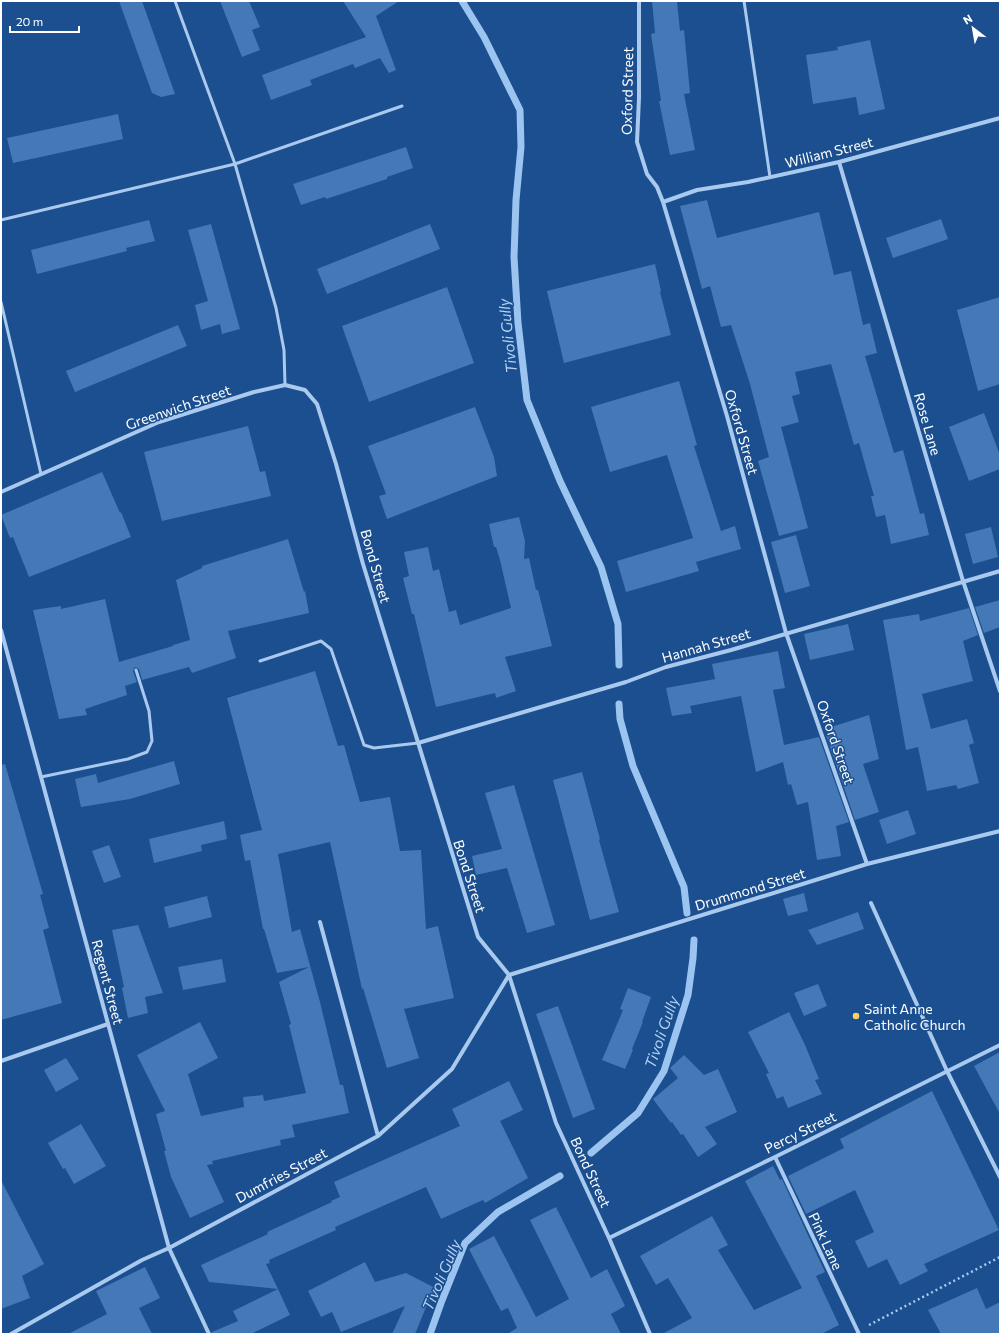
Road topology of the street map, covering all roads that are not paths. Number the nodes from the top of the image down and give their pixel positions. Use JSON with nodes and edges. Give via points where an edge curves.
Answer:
{"nodes":[{"id":1,"x":175,"y":1,"type":"edge"},
{"id":2,"x":639,"y":1,"type":"edge"},
{"id":3,"x":744,"y":1,"type":"edge"},
{"id":4,"x":402,"y":106,"type":"dead end"},
{"id":5,"x":1000,"y":118,"type":"edge"},
{"id":6,"x":840,"y":162,"type":"junction"},
{"id":7,"x":235,"y":164,"type":"junction"},
{"id":8,"x":770,"y":177,"type":"junction"},
{"id":9,"x":663,"y":202,"type":"junction"},
{"id":10,"x":1,"y":220,"type":"edge"},
{"id":11,"x":1,"y":302,"type":"edge"},
{"id":12,"x":285,"y":385,"type":"junction"},
{"id":13,"x":316,"y":404,"type":"joint"},
{"id":14,"x":41,"y":474,"type":"junction"},
{"id":15,"x":1,"y":492,"type":"edge"},
{"id":16,"x":1000,"y":571,"type":"edge"},
{"id":17,"x":963,"y":581,"type":"junction"},
{"id":18,"x":1,"y":630,"type":"edge"},
{"id":19,"x":786,"y":633,"type":"junction"},
{"id":20,"x":260,"y":661,"type":"dead end"},
{"id":21,"x":136,"y":670,"type":"dead end"},
{"id":22,"x":1000,"y":692,"type":"edge"},
{"id":23,"x":418,"y":743,"type":"junction"},
{"id":24,"x":41,"y":777,"type":"junction"},
{"id":25,"x":1000,"y":831,"type":"edge"},
{"id":26,"x":867,"y":864,"type":"junction"},
{"id":27,"x":871,"y":903,"type":"dead end"},
{"id":28,"x":320,"y":922,"type":"dead end"},
{"id":29,"x":509,"y":975,"type":"junction"},
{"id":30,"x":108,"y":1024,"type":"junction"},
{"id":31,"x":1000,"y":1045,"type":"edge"},
{"id":32,"x":1,"y":1061,"type":"edge"},
{"id":33,"x":947,"y":1071,"type":"junction"},
{"id":34,"x":378,"y":1136,"type":"junction"},
{"id":35,"x":775,"y":1158,"type":"junction"},
{"id":36,"x":1000,"y":1177,"type":"edge"},
{"id":37,"x":609,"y":1238,"type":"junction"},
{"id":38,"x":168,"y":1248,"type":"junction"},
{"id":39,"x":858,"y":1332,"type":"edge"},
{"id":40,"x":11,"y":1334,"type":"edge"},
{"id":41,"x":209,"y":1334,"type":"edge"},
{"id":42,"x":650,"y":1334,"type":"edge"}],
"edges":[{"from":1,"to":7,"type":"lane"},
{"from":2,"to":9,"type":"street","name":"Oxford Street","via":[[637,142],[648,174]]},
{"from":3,"to":8,"type":"lane"},
{"from":4,"to":7,"type":"lane"},
{"from":5,"to":6,"type":"street","name":"William Street"},
{"from":6,"to":8,"type":"street","name":"William Street"},
{"from":6,"to":17,"type":"street","name":"Rose Lane"},
{"from":7,"to":10,"type":"lane"},
{"from":7,"to":12,"type":"lane","via":[[276,308],[284,350]]},
{"from":8,"to":9,"type":"street","name":"William Street","via":[[697,190]]},
{"from":9,"to":19,"type":"street","name":"Oxford Street","via":[[727,416]]},
{"from":11,"to":14,"type":"lane"},
{"from":12,"to":13,"type":"street","name":"Greenwich Street","via":[[306,390]]},
{"from":12,"to":14,"type":"street","name":"Greenwich Street","via":[[158,422]]},
{"from":13,"to":23,"type":"street","name":"Bond Street"},
{"from":14,"to":15,"type":"street","name":"Greenwich Street"},
{"from":16,"to":17,"type":"street","name":"Hannah Street"},
{"from":17,"to":19,"type":"street","name":"Hannah Street"},
{"from":17,"to":22,"type":"street","name":"Rose Lane"},
{"from":18,"to":24,"type":"street","name":"Regent Street"},
{"from":19,"to":23,"type":"street","name":"Hannah Street"},
{"from":19,"to":26,"type":"street","name":"Oxford Street"},
{"from":20,"to":23,"type":"lane","via":[[321,641],[331,649],[364,745],[374,748]]},
{"from":21,"to":24,"type":"lane","via":[[149,711],[152,741],[147,752],[128,759]]},
{"from":23,"to":29,"type":"street","name":"Bond Street","via":[[478,937]]},
{"from":24,"to":30,"type":"street","name":"Regent Street"},
{"from":25,"to":26,"type":"street","name":"Drummond Street"},
{"from":26,"to":29,"type":"street","name":"Drummond Street"},
{"from":27,"to":33,"type":"street"},
{"from":28,"to":34,"type":"street"},
{"from":29,"to":34,"type":"street","name":"Dumfries Street","via":[[452,1069]]},
{"from":29,"to":37,"type":"street","name":"Bond Street","via":[[556,1124]]},
{"from":30,"to":32,"type":"street"},
{"from":30,"to":38,"type":"street","name":"Regent Street"},
{"from":31,"to":33,"type":"street","name":"Percy Street"},
{"from":33,"to":35,"type":"street","name":"Percy Street"},
{"from":33,"to":36,"type":"street"},
{"from":34,"to":38,"type":"street","name":"Dumfries Street"},
{"from":35,"to":37,"type":"street","name":"Percy Street"},
{"from":35,"to":39,"type":"street","name":"Pink Lane"},
{"from":37,"to":42,"type":"street","name":"Bond Street"},
{"from":38,"to":40,"type":"street","name":"Dumfries Street"},
{"from":38,"to":41,"type":"street","name":"Regent Street"}]}
